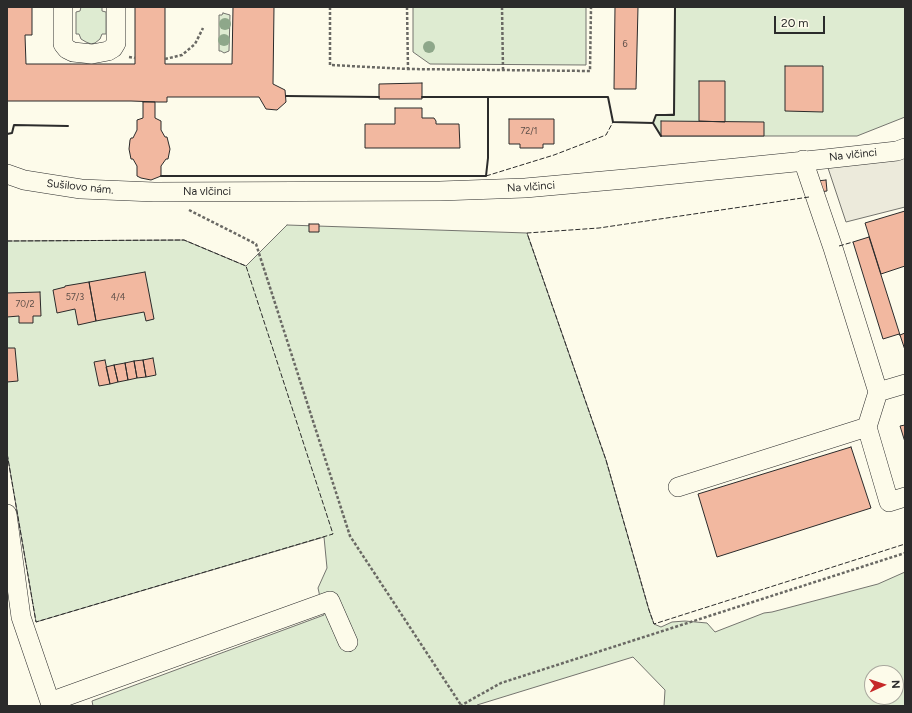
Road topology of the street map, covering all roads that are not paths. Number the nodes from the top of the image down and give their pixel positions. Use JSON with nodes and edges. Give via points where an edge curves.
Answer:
{"nodes":[{"id":1,"x":63,"y":7,"type":"edge"},
{"id":2,"x":116,"y":7,"type":"edge"},
{"id":3,"x":905,"y":148,"type":"edge"},
{"id":4,"x":803,"y":160,"type":"junction"},
{"id":5,"x":7,"y":174,"type":"edge"},
{"id":6,"x":154,"y":192,"type":"joint"},
{"id":7,"x":905,"y":384,"type":"edge"},
{"id":8,"x":878,"y":392,"type":"junction"},
{"id":9,"x":867,"y":427,"type":"junction"},
{"id":10,"x":678,"y":487,"type":"dead end"},
{"id":11,"x":905,"y":497,"type":"edge"},
{"id":12,"x":7,"y":514,"type":"edge"},
{"id":13,"x":348,"y":642,"type":"dead end"}],
"edges":[{"from":1,"to":2,"type":"street","via":[[63,44],[73,52],[92,54],[108,51],[116,43]]},
{"from":3,"to":4,"type":"street","name":"Na vlčinci","via":[[897,151]]},
{"from":4,"to":6,"type":"street","name":"Na vlčinci","via":[[525,188],[440,191]]},
{"from":4,"to":8,"type":"street"},
{"from":5,"to":6,"type":"street","name":"Sušilovo nám.","via":[[24,180],[81,189]]},
{"from":7,"to":8,"type":"street"},
{"from":8,"to":9,"type":"street"},
{"from":9,"to":10,"type":"street"},
{"from":9,"to":11,"type":"street","via":[[889,502]]},
{"from":12,"to":13,"type":"street","via":[[21,617],[50,702],[330,601]]}]}
